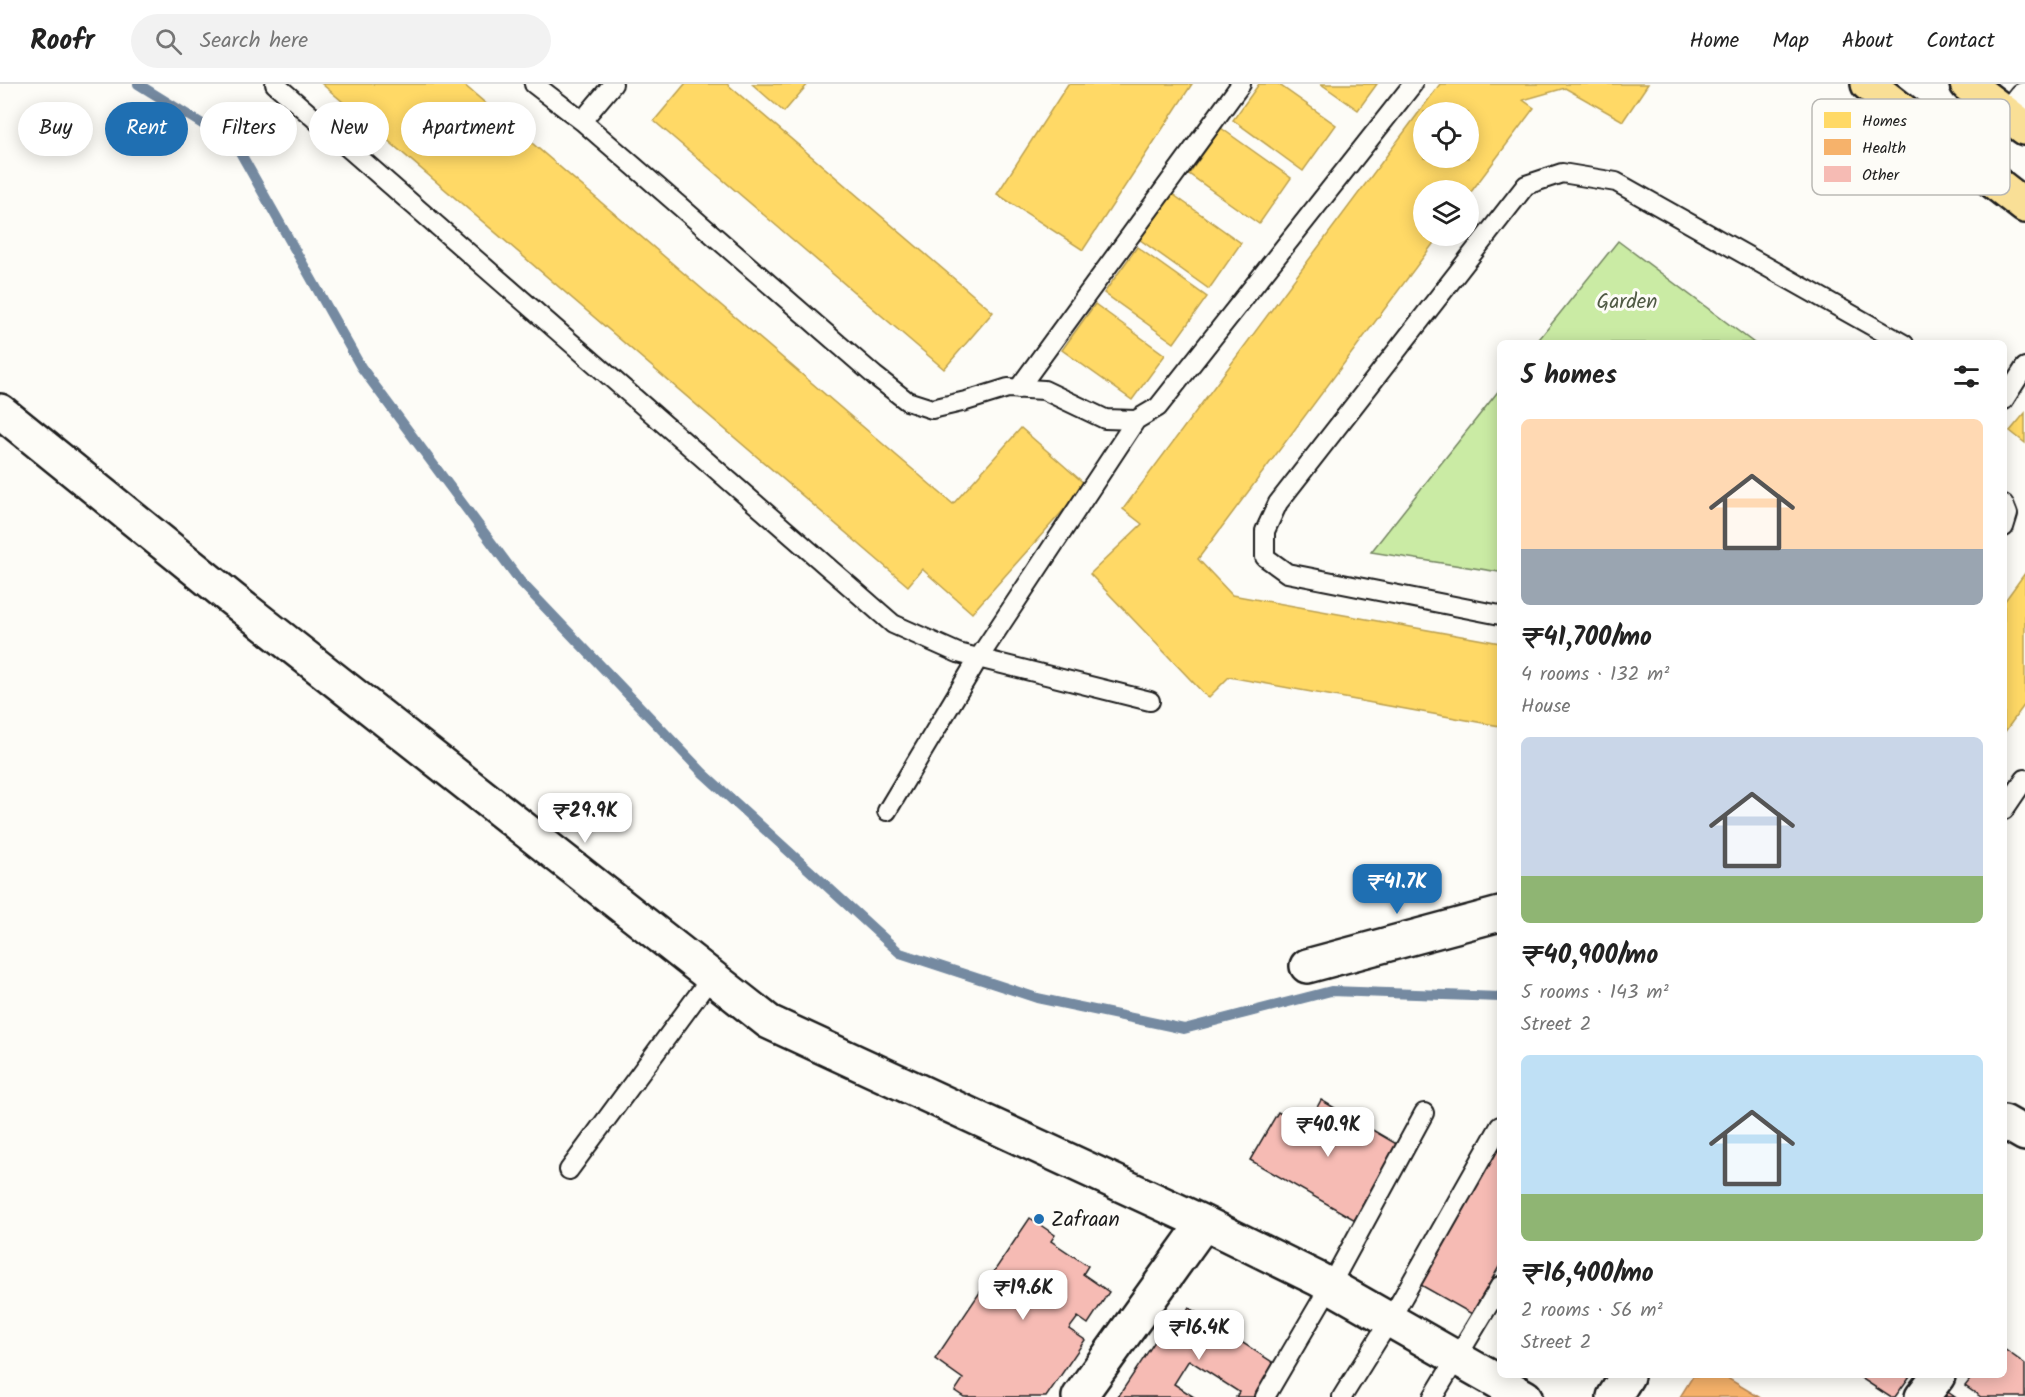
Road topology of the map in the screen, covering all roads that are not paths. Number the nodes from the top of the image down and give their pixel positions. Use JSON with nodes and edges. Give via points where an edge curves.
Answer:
{"nodes":[{"id":1,"x":275,"y":84,"type":"edge"},
{"id":2,"x":534,"y":84,"type":"edge"},
{"id":3,"x":613,"y":84,"type":"edge"},
{"id":4,"x":1241,"y":84,"type":"edge"},
{"id":5,"x":1413,"y":84,"type":"edge"},
{"id":6,"x":1868,"y":84,"type":"edge"},
{"id":7,"x":1967,"y":84,"type":"edge"},
{"id":8,"x":1887,"y":99,"type":"edge"},
{"id":9,"x":1993,"y":99,"type":"edge"},
{"id":10,"x":582,"y":121,"type":"junction"},
{"id":11,"x":2010,"y":194,"type":"edge"},
{"id":12,"x":2025,"y":206,"type":"edge"},
{"id":13,"x":1897,"y":340,"type":"edge"},
{"id":14,"x":2025,"y":367,"type":"edge"},
{"id":15,"x":1018,"y":389,"type":"junction"},
{"id":16,"x":2007,"y":395,"type":"edge"},
{"id":17,"x":0,"y":411,"type":"edge"},
{"id":18,"x":1136,"y":420,"type":"junction"},
{"id":19,"x":1497,"y":614,"type":"edge"},
{"id":20,"x":978,"y":658,"type":"junction"},
{"id":21,"x":1150,"y":701,"type":"dead end"},
{"id":22,"x":2025,"y":779,"type":"edge"},
{"id":23,"x":2007,"y":806,"type":"edge"},
{"id":24,"x":886,"y":811,"type":"dead end"},
{"id":25,"x":1497,"y":915,"type":"edge"},
{"id":26,"x":1307,"y":966,"type":"dead end"},
{"id":27,"x":712,"y":976,"type":"junction"},
{"id":28,"x":1424,"y":1113,"type":"dead end"},
{"id":29,"x":2007,"y":1124,"type":"edge"},
{"id":30,"x":1497,"y":1131,"type":"edge"},
{"id":31,"x":2025,"y":1134,"type":"edge"},
{"id":32,"x":569,"y":1170,"type":"dead end"},
{"id":33,"x":1204,"y":1223,"type":"junction"},
{"id":34,"x":1330,"y":1286,"type":"junction"},
{"id":35,"x":1497,"y":1291,"type":"edge"},
{"id":36,"x":1390,"y":1320,"type":"junction"},
{"id":37,"x":1457,"y":1358,"type":"junction"},
{"id":38,"x":1626,"y":1378,"type":"edge"},
{"id":39,"x":1936,"y":1378,"type":"edge"},
{"id":40,"x":1079,"y":1397,"type":"edge"},
{"id":41,"x":1265,"y":1397,"type":"edge"},
{"id":42,"x":1342,"y":1397,"type":"edge"},
{"id":43,"x":1433,"y":1397,"type":"edge"},
{"id":44,"x":1525,"y":1397,"type":"edge"},
{"id":45,"x":1614,"y":1397,"type":"edge"},
{"id":46,"x":1922,"y":1397,"type":"edge"}],
"edges":[{"from":1,"to":20,"type":"lane","via":[[893,624]]},
{"from":2,"to":10,"type":"lane"},
{"from":3,"to":10,"type":"lane"},
{"from":4,"to":15,"type":"lane"},
{"from":5,"to":18,"type":"lane","via":[[1158,407]]},
{"from":6,"to":8,"type":"main road"},
{"from":7,"to":9,"type":"main road"},
{"from":10,"to":15,"type":"lane","via":[[907,401],[932,409],[1008,388]]},
{"from":11,"to":12,"type":"main road"},
{"from":13,"to":19,"type":"lane","via":[[1616,182],[1562,173],[1526,185],[1278,503],[1265,531],[1265,557],[1287,573]]},
{"from":14,"to":16,"type":"lane"},
{"from":15,"to":18,"type":"lane","via":[[1044,390],[1106,419]]},
{"from":17,"to":27,"type":"street","via":[[232,599]]},
{"from":18,"to":20,"type":"lane"},
{"from":20,"to":21,"type":"lane"},
{"from":20,"to":24,"type":"lane"},
{"from":22,"to":23,"type":"lane"},
{"from":25,"to":26,"type":"street"},
{"from":27,"to":32,"type":"lane"},
{"from":27,"to":33,"type":"street","via":[[769,1022]]},
{"from":28,"to":34,"type":"lane"},
{"from":29,"to":31,"type":"street"},
{"from":30,"to":36,"type":"lane"},
{"from":33,"to":34,"type":"street"},
{"from":33,"to":40,"type":"street"},
{"from":34,"to":36,"type":"street"},
{"from":34,"to":41,"type":"lane"},
{"from":35,"to":37,"type":"lane"},
{"from":36,"to":37,"type":"street"},
{"from":36,"to":42,"type":"lane"},
{"from":37,"to":43,"type":"lane"},
{"from":37,"to":44,"type":"street"},
{"from":38,"to":45,"type":"street"},
{"from":39,"to":46,"type":"street"}]}
